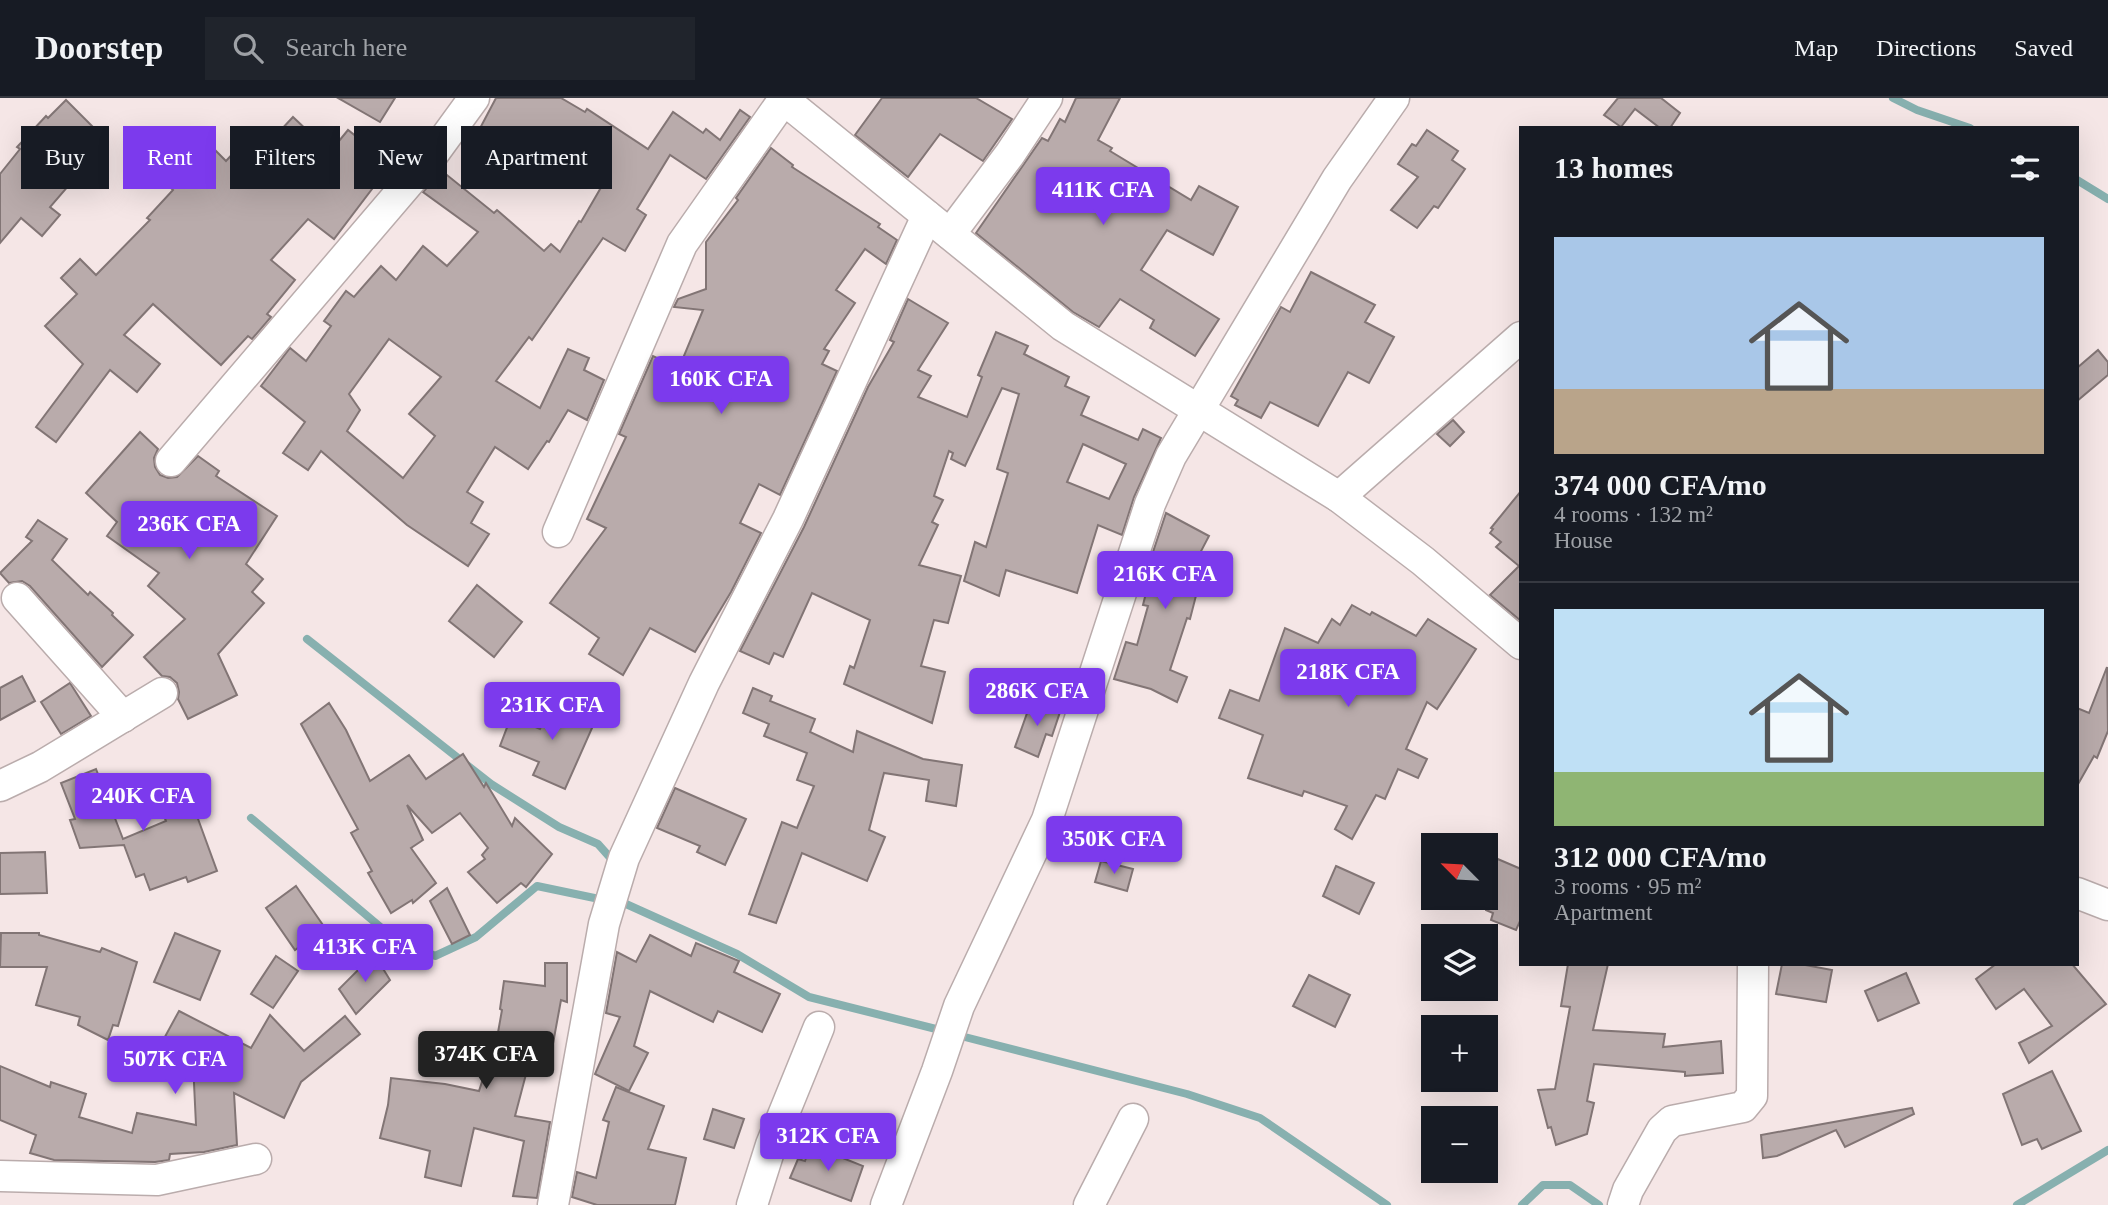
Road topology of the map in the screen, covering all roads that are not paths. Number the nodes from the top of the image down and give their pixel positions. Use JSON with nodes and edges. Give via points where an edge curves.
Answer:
{"nodes":[{"id":1,"x":474,"y":98,"type":"edge"},
{"id":2,"x":1047,"y":98,"type":"edge"},
{"id":3,"x":1394,"y":98,"type":"edge"},
{"id":4,"x":783,"y":99,"type":"edge"},
{"id":5,"x":926,"y":216,"type":"junction"},
{"id":6,"x":950,"y":234,"type":"junction"},
{"id":7,"x":1519,"y":339,"type":"edge"},
{"id":8,"x":1197,"y":410,"type":"junction"},
{"id":9,"x":171,"y":461,"type":"dead end"},
{"id":10,"x":1339,"y":497,"type":"junction"},
{"id":11,"x":558,"y":532,"type":"dead end"},
{"id":12,"x":17,"y":598,"type":"dead end"},
{"id":13,"x":1519,"y":642,"type":"edge"},
{"id":14,"x":162,"y":693,"type":"dead end"},
{"id":15,"x":122,"y":717,"type":"junction"},
{"id":16,"x":0,"y":786,"type":"edge"},
{"id":17,"x":2079,"y":894,"type":"edge"},
{"id":18,"x":2108,"y":905,"type":"edge"},
{"id":19,"x":1753,"y":966,"type":"edge"},
{"id":20,"x":819,"y":1027,"type":"dead end"},
{"id":21,"x":1133,"y":1119,"type":"dead end"},
{"id":22,"x":256,"y":1159,"type":"dead end"},
{"id":23,"x":0,"y":1175,"type":"edge"},
{"id":24,"x":1625,"y":1198,"type":"edge"},
{"id":25,"x":553,"y":1205,"type":"edge"},
{"id":26,"x":752,"y":1205,"type":"edge"},
{"id":27,"x":886,"y":1205,"type":"edge"},
{"id":28,"x":1088,"y":1205,"type":"edge"}],
"edges":[{"from":1,"to":9,"type":"street","via":[[434,153]]},
{"from":2,"to":6,"type":"street"},
{"from":3,"to":8,"type":"street","via":[[1337,179]]},
{"from":4,"to":5,"type":"street"},
{"from":4,"to":11,"type":"street","via":[[682,244]]},
{"from":5,"to":6,"type":"street"},
{"from":5,"to":25,"type":"street","via":[[788,519],[704,683],[624,858],[604,924]]},
{"from":6,"to":8,"type":"street","via":[[1063,326]]},
{"from":7,"to":10,"type":"street"},
{"from":8,"to":10,"type":"street"},
{"from":8,"to":27,"type":"street","via":[[1150,505],[1047,820],[959,1006]]},
{"from":10,"to":13,"type":"street"},
{"from":12,"to":15,"type":"street"},
{"from":14,"to":15,"type":"street"},
{"from":15,"to":16,"type":"street"},
{"from":17,"to":18,"type":"street"},
{"from":19,"to":24,"type":"street","via":[[1752,1096],[1743,1107],[1672,1121],[1662,1130]]},
{"from":20,"to":26,"type":"street","via":[[771,1144]]},
{"from":21,"to":28,"type":"street"},
{"from":22,"to":23,"type":"street","via":[[157,1180]]}]}
